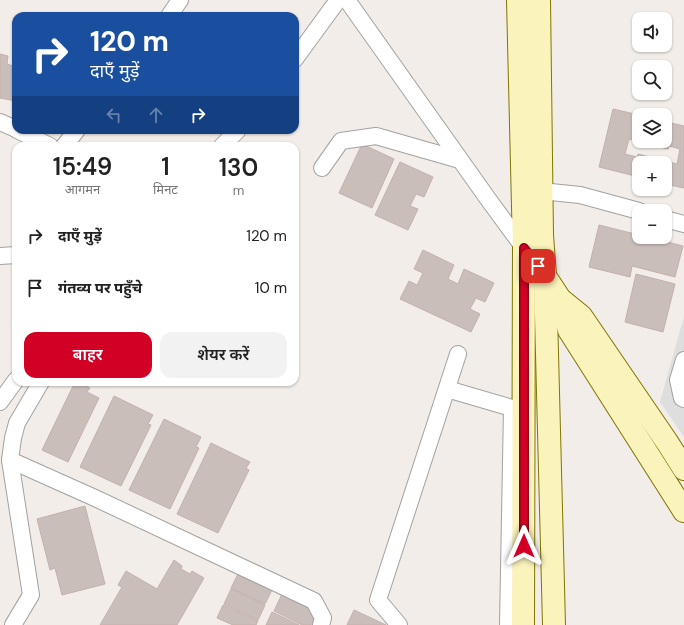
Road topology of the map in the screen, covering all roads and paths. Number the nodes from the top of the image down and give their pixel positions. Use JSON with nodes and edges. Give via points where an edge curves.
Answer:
{"nodes":[{"id":1,"x":180,"y":0,"type":"edge"},
{"id":2,"x":338,"y":0,"type":"edge"},
{"id":3,"x":347,"y":0,"type":"edge"},
{"id":4,"x":518,"y":0,"type":"edge"},
{"id":5,"x":539,"y":0,"type":"edge"},
{"id":6,"x":172,"y":12,"type":"edge"},
{"id":7,"x":299,"y":54,"type":"edge"},
{"id":8,"x":0,"y":122,"type":"edge"},
{"id":9,"x":12,"y":128,"type":"edge"},
{"id":10,"x":25,"y":134,"type":"edge"},
{"id":11,"x":234,"y":134,"type":"edge"},
{"id":12,"x":42,"y":142,"type":"edge"},
{"id":13,"x":226,"y":142,"type":"edge"},
{"id":14,"x":460,"y":160,"type":"junction"},
{"id":15,"x":322,"y":168,"type":"dead end"},
{"id":16,"x":541,"y":191,"type":"junction"},
{"id":17,"x":632,"y":209,"type":"edge"},
{"id":18,"x":672,"y":220,"type":"edge"},
{"id":19,"x":684,"y":224,"type":"edge"},
{"id":20,"x":524,"y":248,"type":"junction"},
{"id":21,"x":12,"y":255,"type":"edge"},
{"id":22,"x":0,"y":256,"type":"edge"},
{"id":23,"x":545,"y":276,"type":"junction"},
{"id":24,"x":560,"y":299,"type":"junction"},
{"id":25,"x":458,"y":354,"type":"dead end"},
{"id":26,"x":684,"y":360,"type":"edge"},
{"id":27,"x":12,"y":386,"type":"edge"},
{"id":28,"x":39,"y":386,"type":"edge"},
{"id":29,"x":447,"y":389,"type":"junction"},
{"id":30,"x":684,"y":399,"type":"edge"},
{"id":31,"x":0,"y":402,"type":"edge"},
{"id":32,"x":10,"y":460,"type":"junction"},
{"id":33,"x":684,"y":469,"type":"edge"},
{"id":34,"x":684,"y":511,"type":"edge"},
{"id":35,"x":13,"y":625,"type":"edge"},
{"id":36,"x":321,"y":625,"type":"edge"},
{"id":37,"x":399,"y":625,"type":"edge"},
{"id":38,"x":508,"y":625,"type":"edge"},
{"id":39,"x":523,"y":625,"type":"edge"},
{"id":40,"x":554,"y":625,"type":"edge"}],
"edges":[{"from":1,"to":6,"type":"street"},
{"from":2,"to":7,"type":"street"},
{"from":3,"to":14,"type":"street"},
{"from":4,"to":20,"type":"street"},
{"from":5,"to":16,"type":"street"},
{"from":8,"to":9,"type":"street"},
{"from":10,"to":12,"type":"street"},
{"from":11,"to":13,"type":"street"},
{"from":14,"to":15,"type":"street","via":[[376,136],[341,141]]},
{"from":14,"to":20,"type":"street"},
{"from":16,"to":17,"type":"street","via":[[580,195]]},
{"from":16,"to":23,"type":"street"},
{"from":18,"to":19,"type":"street"},
{"from":20,"to":23,"type":"street"},
{"from":20,"to":39,"type":"street"},
{"from":21,"to":22,"type":"street"},
{"from":23,"to":24,"type":"street"},
{"from":23,"to":40,"type":"street"},
{"from":24,"to":33,"type":"street","via":[[581,316]]},
{"from":24,"to":34,"type":"street","via":[[569,330]]},
{"from":25,"to":29,"type":"street"},
{"from":26,"to":30,"type":"street","via":[[678,380]]},
{"from":27,"to":31,"type":"street"},
{"from":28,"to":32,"type":"street","via":[[17,423]]},
{"from":29,"to":37,"type":"street","via":[[378,600]]},
{"from":29,"to":38,"type":"street","via":[[512,408]]},
{"from":32,"to":35,"type":"street","via":[[31,595]]},
{"from":32,"to":36,"type":"street","via":[[314,601],[323,618]]}]}
